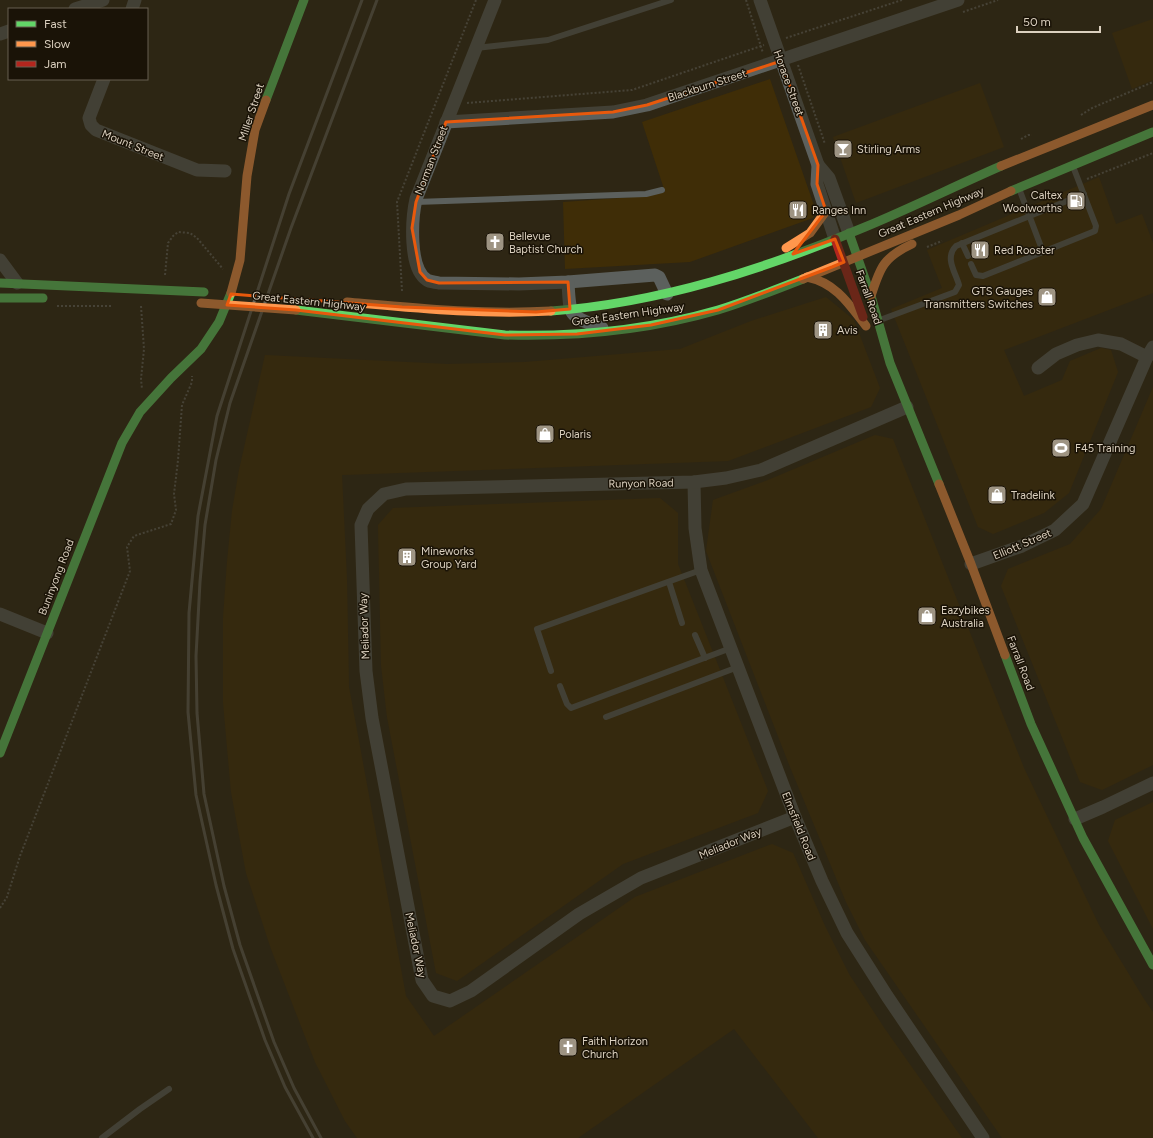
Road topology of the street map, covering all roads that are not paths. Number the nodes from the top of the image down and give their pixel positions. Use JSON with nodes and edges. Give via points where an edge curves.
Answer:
{"nodes":[{"id":1,"x":102,"y":0,"type":"edge"},
{"id":2,"x":304,"y":0,"type":"edge"},
{"id":3,"x":494,"y":0,"type":"edge"},
{"id":4,"x":671,"y":0,"type":"edge"},
{"id":5,"x":760,"y":0,"type":"edge"},
{"id":6,"x":958,"y":0,"type":"edge"},
{"id":7,"x":78,"y":8,"type":"edge"},
{"id":8,"x":476,"y":48,"type":"junction"},
{"id":9,"x":781,"y":61,"type":"junction"},
{"id":10,"x":104,"y":80,"type":"edge"},
{"id":11,"x":1153,"y":105,"type":"edge"},
{"id":12,"x":446,"y":122,"type":"junction"},
{"id":13,"x":1153,"y":132,"type":"edge"},
{"id":14,"x":818,"y":165,"type":"junction"},
{"id":15,"x":1072,"y":165,"type":"junction"},
{"id":16,"x":224,"y":171,"type":"dead end"},
{"id":17,"x":1019,"y":187,"type":"junction"},
{"id":18,"x":662,"y":190,"type":"dead end"},
{"id":19,"x":1084,"y":194,"type":"junction"},
{"id":20,"x":416,"y":202,"type":"junction"},
{"id":21,"x":826,"y":211,"type":"junction"},
{"id":22,"x":959,"y":214,"type":"junction"},
{"id":23,"x":1030,"y":216,"type":"junction"},
{"id":24,"x":850,"y":234,"type":"junction"},
{"id":25,"x":835,"y":239,"type":"junction"},
{"id":26,"x":962,"y":243,"type":"junction"},
{"id":27,"x":1043,"y":252,"type":"junction"},
{"id":28,"x":858,"y":256,"type":"junction"},
{"id":29,"x":968,"y":256,"type":"dead end"},
{"id":30,"x":0,"y":260,"type":"edge"},
{"id":31,"x":844,"y":262,"type":"junction"},
{"id":32,"x":771,"y":263,"type":"junction"},
{"id":33,"x":971,"y":264,"type":"dead end"},
{"id":34,"x":807,"y":277,"type":"junction"},
{"id":35,"x":568,"y":282,"type":"junction"},
{"id":36,"x":0,"y":283,"type":"edge"},
{"id":37,"x":17,"y":283,"type":"junction"},
{"id":38,"x":243,"y":294,"type":"dead end"},
{"id":39,"x":667,"y":294,"type":"junction"},
{"id":40,"x":871,"y":296,"type":"junction"},
{"id":41,"x":0,"y":298,"type":"edge"},
{"id":42,"x":335,"y":301,"type":"dead end"},
{"id":43,"x":51,"y":302,"type":"road end"},
{"id":44,"x":198,"y":303,"type":"dead end"},
{"id":45,"x":570,"y":309,"type":"junction"},
{"id":46,"x":878,"y":321,"type":"junction"},
{"id":47,"x":609,"y":331,"type":"junction"},
{"id":48,"x":870,"y":334,"type":"junction"},
{"id":49,"x":1150,"y":352,"type":"edge"},
{"id":50,"x":889,"y":360,"type":"junction"},
{"id":51,"x":187,"y":363,"type":"joint"},
{"id":52,"x":1038,"y":368,"type":"dead end"},
{"id":53,"x":907,"y":407,"type":"junction"},
{"id":54,"x":694,"y":482,"type":"junction"},
{"id":55,"x":368,"y":509,"type":"joint"},
{"id":56,"x":971,"y":564,"type":"junction"},
{"id":57,"x":701,"y":570,"type":"junction"},
{"id":58,"x":669,"y":582,"type":"junction"},
{"id":59,"x":0,"y":614,"type":"edge"},
{"id":60,"x":682,"y":623,"type":"dead end"},
{"id":61,"x":47,"y":633,"type":"junction"},
{"id":62,"x":695,"y":635,"type":"dead end"},
{"id":63,"x":730,"y":648,"type":"junction"},
{"id":64,"x":705,"y":658,"type":"junction"},
{"id":65,"x":738,"y":668,"type":"junction"},
{"id":66,"x":551,"y":671,"type":"dead end"},
{"id":67,"x":560,"y":686,"type":"dead end"},
{"id":68,"x":606,"y":717,"type":"dead end"},
{"id":69,"x":0,"y":753,"type":"edge"},
{"id":70,"x":1153,"y":783,"type":"edge"},
{"id":71,"x":795,"y":817,"type":"junction"},
{"id":72,"x":1075,"y":819,"type":"junction"},
{"id":73,"x":1153,"y":966,"type":"edge"},
{"id":74,"x":169,"y":1089,"type":"dead end"},
{"id":75,"x":102,"y":1138,"type":"edge"},
{"id":76,"x":983,"y":1138,"type":"edge"}],
"edges":[{"from":1,"to":7,"type":"street"},
{"from":2,"to":51,"type":"main road","name":"Miller Street","via":[[256,130],[247,176],[240,260],[229,300],[201,349]]},
{"from":3,"to":8,"type":"street","name":"Norman Street"},
{"from":4,"to":8,"type":"lane","via":[[548,40]]},
{"from":5,"to":9,"type":"street","name":"Horace Street"},
{"from":6,"to":9,"type":"street","name":"Blackburn Street"},
{"from":8,"to":12,"type":"street","name":"Norman Street"},
{"from":9,"to":12,"type":"street","name":"Blackburn Street","via":[[647,105],[613,112]]},
{"from":9,"to":14,"type":"street","name":"Horace Street"},
{"from":10,"to":16,"type":"street","name":"Mount Street","via":[[89,118],[96,130],[197,170]]},
{"from":11,"to":24,"type":"main road","name":"Great Eastern Highway","via":[[994,169]]},
{"from":12,"to":20,"type":"street","name":"Norman Street"},
{"from":13,"to":15,"type":"main road","name":"Great Eastern Highway"},
{"from":14,"to":21,"type":"street","name":"Horace Street","via":[[817,184]]},
{"from":14,"to":24,"type":"street","name":"Horace Street","via":[[829,178]]},
{"from":15,"to":17,"type":"main road","name":"Great Eastern Highway"},
{"from":15,"to":19,"type":"lane"},
{"from":17,"to":22,"type":"main road","name":"Great Eastern Highway"},
{"from":17,"to":23,"type":"lane"},
{"from":18,"to":20,"type":"lane","via":[[646,194]]},
{"from":19,"to":23,"type":"lane"},
{"from":19,"to":27,"type":"lane","via":[[1097,229]]},
{"from":20,"to":35,"type":"street","name":"Norman Street","via":[[412,228],[415,259],[420,272],[427,280],[439,283]]},
{"from":21,"to":25,"type":"street","name":"Horace Street"},
{"from":21,"to":32,"type":"main road","via":[[810,232],[778,253]]},
{"from":22,"to":28,"type":"main road","name":"Great Eastern Highway"},
{"from":22,"to":40,"type":"main road","via":[[929,235],[893,254],[883,267]]},
{"from":23,"to":26,"type":"lane"},
{"from":23,"to":27,"type":"lane"},
{"from":24,"to":25,"type":"main road","name":"Great Eastern Highway"},
{"from":24,"to":28,"type":"main road","name":"Farrall Road"},
{"from":25,"to":31,"type":"main road","name":"Farrall Road"},
{"from":25,"to":32,"type":"main road","name":"Great Eastern Highway"},
{"from":26,"to":29,"type":"lane"},
{"from":26,"to":46,"type":"lane","via":[[954,248],[950,256],[959,285],[955,292]]},
{"from":27,"to":33,"type":"lane","via":[[983,276],[976,275]]},
{"from":28,"to":31,"type":"main road","name":"Great Eastern Highway"},
{"from":28,"to":40,"type":"main road","name":"Farrall Road"},
{"from":30,"to":37,"type":"street"},
{"from":31,"to":34,"type":"main road","name":"Great Eastern Highway"},
{"from":31,"to":48,"type":"main road","name":"Farrall Road"},
{"from":32,"to":39,"type":"main road","name":"Great Eastern Highway"},
{"from":34,"to":47,"type":"main road","name":"Great Eastern Highway","via":[[718,310],[674,321]]},
{"from":34,"to":48,"type":"main road","via":[[823,281],[835,290]]},
{"from":35,"to":39,"type":"street","name":"Norman Street","via":[[655,275],[659,277]]},
{"from":35,"to":45,"type":"street"},
{"from":36,"to":37,"type":"main road","name":"Great Eastern Highway"},
{"from":37,"to":38,"type":"main road","name":"Great Eastern Highway"},
{"from":39,"to":45,"type":"main road","name":"Great Eastern Highway"},
{"from":40,"to":46,"type":"main road","name":"Farrall Road"},
{"from":41,"to":43,"type":"main road"},
{"from":42,"to":45,"type":"main road","name":"Great Eastern Highway","via":[[465,310],[536,312]]},
{"from":44,"to":47,"type":"main road","name":"Great Eastern Highway","bridge":true,"via":[[296,310],[505,336],[547,336]]},
{"from":45,"to":47,"type":"street","via":[[574,316]]},
{"from":46,"to":50,"type":"main road","name":"Farrall Road"},
{"from":48,"to":50,"type":"main road","name":"Farrall Road"},
{"from":49,"to":52,"type":"street","via":[[1098,340],[1056,354]]},
{"from":49,"to":56,"type":"street","name":"Elliott Street","via":[[1083,504],[1055,530],[1022,546]]},
{"from":50,"to":53,"type":"main road","name":"Farrall Road"},
{"from":51,"to":61,"type":"main road","name":"Buninyong Road","via":[[140,412],[122,443]]},
{"from":53,"to":54,"type":"street","name":"Runyon Road","via":[[761,470]]},
{"from":53,"to":56,"type":"main road","name":"Farrall Road"},
{"from":54,"to":55,"type":"street","name":"Runyon Road","via":[[406,489],[384,494]]},
{"from":54,"to":57,"type":"street","name":"Elmsfield Road","via":[[695,528]]},
{"from":55,"to":71,"type":"street","name":"Meliador Way","via":[[361,524],[368,687],[422,980],[433,996],[450,1001],[471,991],[579,914],[641,878]]},
{"from":56,"to":72,"type":"main road","name":"Farrall Road","via":[[1031,724]]},
{"from":57,"to":58,"type":"lane"},
{"from":57,"to":63,"type":"street","name":"Elmsfield Road"},
{"from":58,"to":60,"type":"lane"},
{"from":58,"to":66,"type":"lane","via":[[537,629]]},
{"from":59,"to":61,"type":"street"},
{"from":61,"to":69,"type":"main road","name":"Buninyong Road"},
{"from":62,"to":64,"type":"lane"},
{"from":63,"to":64,"type":"lane"},
{"from":63,"to":65,"type":"street","name":"Elmsfield Road"},
{"from":64,"to":67,"type":"lane","via":[[571,708]]},
{"from":65,"to":68,"type":"lane"},
{"from":65,"to":71,"type":"street","name":"Elmsfield Road"},
{"from":70,"to":72,"type":"street"},
{"from":71,"to":76,"type":"street","name":"Elmsfield Road","via":[[847,933]]},
{"from":72,"to":73,"type":"main road","name":"Farrall Road","via":[[1120,909]]},
{"from":74,"to":75,"type":"lane"}]}
